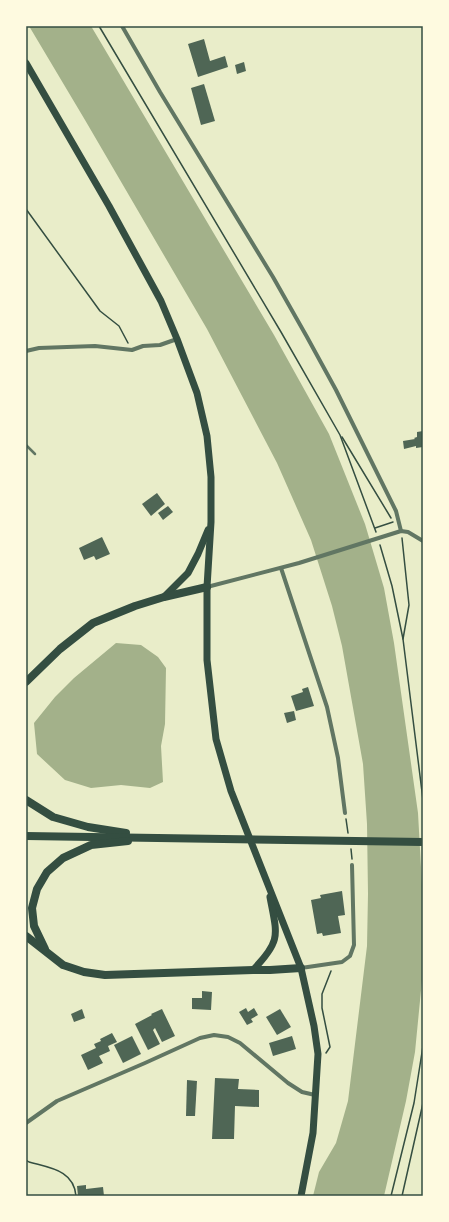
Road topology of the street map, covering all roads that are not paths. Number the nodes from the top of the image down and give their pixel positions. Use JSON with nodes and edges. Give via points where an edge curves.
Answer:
{"nodes":[{"id":1,"x":122,"y":26,"type":"edge"},
{"id":2,"x":26,"y":64,"type":"edge"},
{"id":3,"x":177,"y":338,"type":"junction"},
{"id":4,"x":26,"y":351,"type":"edge"},
{"id":5,"x":26,"y":445,"type":"edge"},
{"id":6,"x":35,"y":454,"type":"dead end"},
{"id":7,"x":211,"y":522,"type":"junction"},
{"id":8,"x":401,"y":531,"type":"junction"},
{"id":9,"x":423,"y":541,"type":"edge"},
{"id":10,"x":281,"y":568,"type":"junction"},
{"id":11,"x":207,"y":587,"type":"junction"},
{"id":12,"x":164,"y":597,"type":"junction"},
{"id":13,"x":26,"y":682,"type":"edge"},
{"id":14,"x":26,"y":800,"type":"edge"},
{"id":15,"x":345,"y":813,"type":"dead end"},
{"id":16,"x":26,"y":836,"type":"edge"},
{"id":17,"x":160,"y":837,"type":"junction"},
{"id":18,"x":423,"y":842,"type":"edge"},
{"id":19,"x":352,"y":865,"type":"dead end"},
{"id":20,"x":267,"y":881,"type":"junction"},
{"id":21,"x":26,"y":936,"type":"edge"},
{"id":22,"x":46,"y":950,"type":"junction"},
{"id":23,"x":301,"y":968,"type":"junction"},
{"id":24,"x":253,"y":970,"type":"junction"},
{"id":25,"x":315,"y":1095,"type":"junction"},
{"id":26,"x":26,"y":1123,"type":"edge"},
{"id":27,"x":301,"y":1196,"type":"edge"}],
"edges":[{"from":1,"to":8,"type":"street","via":[[314,350],[396,511]]},
{"from":2,"to":3,"type":"main road","via":[[161,301]]},
{"from":3,"to":4,"type":"street","via":[[160,345],[143,346],[132,350],[95,346],[39,348]]},
{"from":3,"to":7,"type":"main road","via":[[197,393],[207,436],[211,477]]},
{"from":5,"to":6,"type":"lane"},
{"from":7,"to":11,"type":"main road"},
{"from":7,"to":12,"type":"main road","via":[[192,567]]},
{"from":8,"to":9,"type":"street"},
{"from":8,"to":10,"type":"street"},
{"from":10,"to":11,"type":"street"},
{"from":10,"to":15,"type":"street","via":[[327,708],[338,758]]},
{"from":11,"to":12,"type":"main road"},
{"from":11,"to":20,"type":"main road","via":[[207,660],[216,739],[231,791]]},
{"from":12,"to":13,"type":"main road","via":[[93,623],[60,649]]},
{"from":14,"to":17,"type":"main road","via":[[53,817],[88,827]]},
{"from":16,"to":17,"type":"main road"},
{"from":17,"to":18,"type":"main road"},
{"from":17,"to":22,"type":"main road","via":[[91,846],[63,858],[46,872],[37,889],[32,908],[34,926]]},
{"from":19,"to":23,"type":"street","via":[[354,945],[350,956],[334,964]]},
{"from":20,"to":23,"type":"main road"},
{"from":20,"to":24,"type":"main road","via":[[276,938],[272,948]]},
{"from":21,"to":22,"type":"main road"},
{"from":22,"to":24,"type":"main road","via":[[63,965],[105,975]]},
{"from":23,"to":24,"type":"main road"},
{"from":23,"to":25,"type":"main road","via":[[318,1054]]},
{"from":25,"to":26,"type":"street","via":[[302,1092],[288,1083],[240,1043],[228,1037],[214,1035],[200,1038],[57,1101]]},
{"from":25,"to":27,"type":"main road","via":[[313,1133]]}]}
